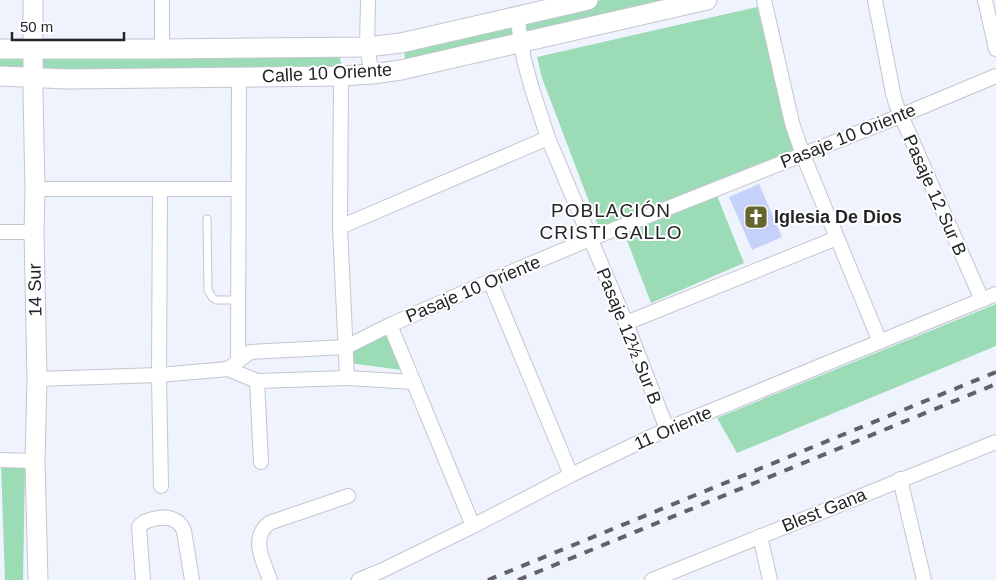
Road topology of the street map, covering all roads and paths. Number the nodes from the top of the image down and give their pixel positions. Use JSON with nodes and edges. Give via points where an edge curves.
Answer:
{"nodes":[{"id":1,"x":33,"y":0,"type":"edge"},
{"id":2,"x":162,"y":0,"type":"edge"},
{"id":3,"x":368,"y":0,"type":"edge"},
{"id":4,"x":588,"y":0,"type":"edge"},
{"id":5,"x":707,"y":0,"type":"edge"},
{"id":6,"x":764,"y":0,"type":"edge"},
{"id":7,"x":875,"y":0,"type":"edge"},
{"id":8,"x":984,"y":0,"type":"edge"},
{"id":9,"x":518,"y":16,"type":"junction"},
{"id":10,"x":522,"y":42,"type":"junction"},
{"id":11,"x":366,"y":47,"type":"junction"},
{"id":12,"x":0,"y":48,"type":"edge"},
{"id":13,"x":33,"y":48,"type":"junction"},
{"id":14,"x":162,"y":49,"type":"junction"},
{"id":15,"x":996,"y":49,"type":"edge"},
{"id":16,"x":372,"y":74,"type":"junction"},
{"id":17,"x":0,"y":76,"type":"edge"},
{"id":18,"x":239,"y":76,"type":"junction"},
{"id":19,"x":341,"y":76,"type":"junction"},
{"id":20,"x":996,"y":76,"type":"edge"},
{"id":21,"x":33,"y":77,"type":"junction"},
{"id":22,"x":900,"y":116,"type":"junction"},
{"id":23,"x":548,"y":138,"type":"junction"},
{"id":24,"x":803,"y":155,"type":"junction"},
{"id":25,"x":35,"y":189,"type":"junction"},
{"id":26,"x":238,"y":189,"type":"junction"},
{"id":27,"x":160,"y":190,"type":"junction"},
{"id":28,"x":207,"y":219,"type":"dead end"},
{"id":29,"x":340,"y":227,"type":"junction"},
{"id":30,"x":0,"y":232,"type":"edge"},
{"id":31,"x":34,"y":232,"type":"junction"},
{"id":32,"x":837,"y":238,"type":"junction"},
{"id":33,"x":590,"y":239,"type":"junction"},
{"id":34,"x":490,"y":281,"type":"junction"},
{"id":35,"x":996,"y":294,"type":"edge"},
{"id":36,"x":238,"y":300,"type":"junction"},
{"id":37,"x":982,"y":300,"type":"junction"},
{"id":38,"x":626,"y":323,"type":"junction"},
{"id":39,"x":390,"y":325,"type":"junction"},
{"id":40,"x":880,"y":342,"type":"junction"},
{"id":41,"x":346,"y":347,"type":"junction"},
{"id":42,"x":233,"y":365,"type":"junction"},
{"id":43,"x":159,"y":375,"type":"junction"},
{"id":44,"x":347,"y":378,"type":"junction"},
{"id":45,"x":37,"y":379,"type":"junction"},
{"id":46,"x":257,"y":381,"type":"junction"},
{"id":47,"x":414,"y":382,"type":"junction"},
{"id":48,"x":667,"y":429,"type":"junction"},
{"id":49,"x":996,"y":442,"type":"edge"},
{"id":50,"x":0,"y":460,"type":"edge"},
{"id":51,"x":35,"y":461,"type":"junction"},
{"id":52,"x":261,"y":462,"type":"dead end"},
{"id":53,"x":571,"y":475,"type":"junction"},
{"id":54,"x":900,"y":479,"type":"junction"},
{"id":55,"x":161,"y":486,"type":"dead end"},
{"id":56,"x":348,"y":496,"type":"dead end"},
{"id":57,"x":473,"y":526,"type":"junction"},
{"id":58,"x":760,"y":536,"type":"junction"},
{"id":59,"x":38,"y":580,"type":"edge"},
{"id":60,"x":143,"y":580,"type":"edge"},
{"id":61,"x":192,"y":580,"type":"edge"},
{"id":62,"x":270,"y":580,"type":"edge"},
{"id":63,"x":359,"y":580,"type":"edge"},
{"id":64,"x":652,"y":580,"type":"edge"},
{"id":65,"x":770,"y":580,"type":"edge"},
{"id":66,"x":924,"y":580,"type":"edge"}],
"edges":[{"from":1,"to":13,"type":"main road","name":"14 Sur"},
{"from":2,"to":14,"type":"street"},
{"from":3,"to":11,"type":"street"},
{"from":4,"to":9,"type":"main road","name":"Calle 10 Oriente"},
{"from":5,"to":10,"type":"main road","name":"Calle 10 Oriente"},
{"from":6,"to":24,"type":"street","via":[[792,122]]},
{"from":7,"to":22,"type":"street","name":"Pasaje 12 Sur B","via":[[892,93]]},
{"from":8,"to":15,"type":"street"},
{"from":9,"to":10,"type":"street","name":"Pasaje 12½ Sur B"},
{"from":9,"to":11,"type":"main road","name":"Calle 10 Oriente"},
{"from":10,"to":16,"type":"main road","name":"Calle 10 Oriente"},
{"from":10,"to":23,"type":"street","name":"Pasaje 12½ Sur B","via":[[524,60]]},
{"from":11,"to":14,"type":"main road","name":"Calle 10 Oriente"},
{"from":11,"to":16,"type":"street"},
{"from":12,"to":13,"type":"main road","name":"Calle 10 Oriente"},
{"from":13,"to":14,"type":"main road","name":"Calle 10 Oriente"},
{"from":13,"to":21,"type":"main road","name":"14 Sur"},
{"from":16,"to":19,"type":"main road","name":"Calle 10 Oriente"},
{"from":17,"to":21,"type":"main road","name":"Calle 10 Oriente"},
{"from":18,"to":19,"type":"main road","name":"Calle 10 Oriente"},
{"from":18,"to":21,"type":"main road","name":"Calle 10 Oriente"},
{"from":18,"to":26,"type":"street"},
{"from":19,"to":29,"type":"street"},
{"from":20,"to":22,"type":"street","name":"Pasaje 10 Oriente"},
{"from":21,"to":25,"type":"main road","name":"14 Sur"},
{"from":22,"to":24,"type":"street","name":"Pasaje 10 Oriente"},
{"from":22,"to":37,"type":"street","name":"Pasaje 12 Sur B"},
{"from":23,"to":29,"type":"street"},
{"from":23,"to":33,"type":"street","name":"Pasaje 12½ Sur B"},
{"from":24,"to":32,"type":"street"},
{"from":24,"to":33,"type":"street","name":"Pasaje 10 Oriente"},
{"from":25,"to":27,"type":"street"},
{"from":25,"to":31,"type":"main road","name":"14 Sur"},
{"from":26,"to":27,"type":"street"},
{"from":26,"to":36,"type":"street"},
{"from":27,"to":43,"type":"street"},
{"from":28,"to":36,"type":"lane","via":[[208,290],[216,300]]},
{"from":29,"to":41,"type":"street"},
{"from":30,"to":31,"type":"street"},
{"from":31,"to":45,"type":"main road","name":"14 Sur"},
{"from":32,"to":38,"type":"street"},
{"from":32,"to":40,"type":"street"},
{"from":33,"to":34,"type":"street","name":"Pasaje 10 Oriente"},
{"from":33,"to":38,"type":"street","name":"Pasaje 12½ Sur B"},
{"from":34,"to":39,"type":"street","name":"Pasaje 10 Oriente"},
{"from":34,"to":53,"type":"street"},
{"from":35,"to":37,"type":"street","name":"11 Oriente"},
{"from":36,"to":42,"type":"street"},
{"from":37,"to":40,"type":"street","name":"11 Oriente"},
{"from":38,"to":48,"type":"street","name":"Pasaje 12½ Sur B"},
{"from":39,"to":41,"type":"street","name":"Pasaje 10 Oriente"},
{"from":39,"to":47,"type":"street"},
{"from":40,"to":48,"type":"street","name":"11 Oriente"},
{"from":41,"to":42,"type":"street","name":"Pasaje 10 Oriente","via":[[250,352]]},
{"from":41,"to":44,"type":"street"},
{"from":42,"to":43,"type":"street","name":"Pasaje 10 Oriente"},
{"from":42,"to":46,"type":"street","name":"Pasaje 10 Oriente"},
{"from":43,"to":45,"type":"street","name":"Pasaje 10 Oriente"},
{"from":43,"to":55,"type":"street"},
{"from":44,"to":46,"type":"street","name":"Pasaje 10 Oriente"},
{"from":44,"to":47,"type":"street","name":"Pasaje 10 Oriente"},
{"from":45,"to":51,"type":"main road","name":"14 Sur"},
{"from":46,"to":52,"type":"street"},
{"from":47,"to":57,"type":"street"},
{"from":48,"to":53,"type":"street","name":"11 Oriente"},
{"from":49,"to":54,"type":"street","name":"Blest Gana"},
{"from":50,"to":51,"type":"street"},
{"from":51,"to":59,"type":"main road","name":"14 Sur"},
{"from":53,"to":57,"type":"street","name":"11 Oriente"},
{"from":54,"to":58,"type":"street","name":"Blest Gana"},
{"from":54,"to":66,"type":"street"},
{"from":56,"to":62,"type":"street","via":[[263,528],[259,548]]},
{"from":57,"to":63,"type":"street","name":"11 Oriente"},
{"from":58,"to":64,"type":"street","name":"Blest Gana"},
{"from":58,"to":65,"type":"street"},
{"from":60,"to":61,"type":"street","via":[[139,527],[146,521],[168,517],[178,521],[184,531]]}]}
